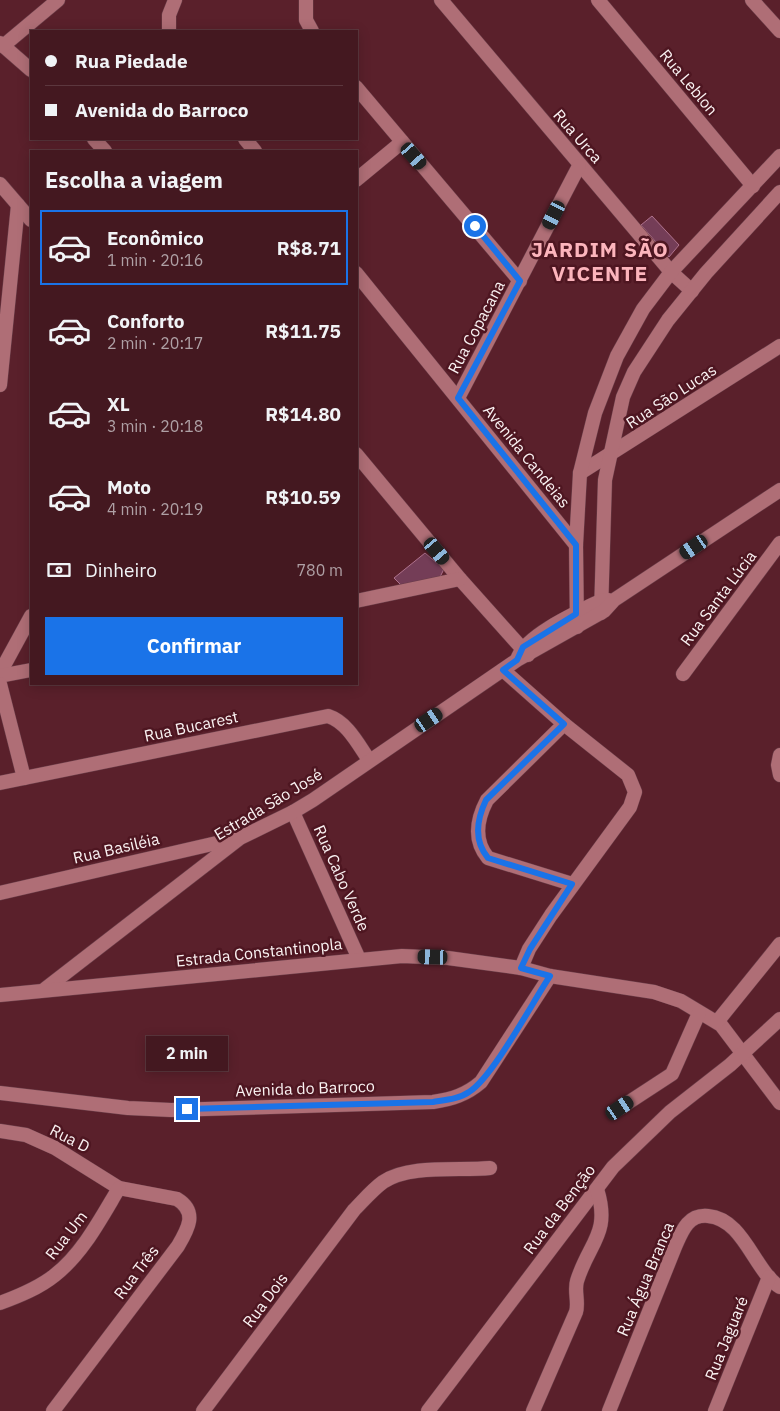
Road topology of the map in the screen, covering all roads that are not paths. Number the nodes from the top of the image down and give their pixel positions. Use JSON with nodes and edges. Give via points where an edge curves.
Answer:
{"nodes":[{"id":1,"x":58,"y":0,"type":"edge"},
{"id":2,"x":175,"y":0,"type":"edge"},
{"id":3,"x":306,"y":0,"type":"edge"},
{"id":4,"x":441,"y":0,"type":"edge"},
{"id":5,"x":598,"y":0,"type":"edge"},
{"id":6,"x":752,"y":0,"type":"edge"},
{"id":7,"x":169,"y":30,"type":"edge"},
{"id":8,"x":311,"y":30,"type":"edge"},
{"id":9,"x":780,"y":31,"type":"edge"},
{"id":10,"x":2,"y":44,"type":"edge"},
{"id":11,"x":30,"y":69,"type":"edge"},
{"id":12,"x":358,"y":89,"type":"edge"},
{"id":13,"x":95,"y":140,"type":"edge"},
{"id":14,"x":246,"y":140,"type":"edge"},
{"id":15,"x":402,"y":142,"type":"junction"},
{"id":16,"x":104,"y":150,"type":"edge"},
{"id":17,"x":254,"y":150,"type":"edge"},
{"id":18,"x":780,"y":156,"type":"edge"},
{"id":19,"x":579,"y":166,"type":"junction"},
{"id":20,"x":358,"y":178,"type":"edge"},
{"id":21,"x":0,"y":184,"type":"edge"},
{"id":22,"x":753,"y":186,"type":"junction"},
{"id":23,"x":780,"y":192,"type":"edge"},
{"id":24,"x":18,"y":204,"type":"junction"},
{"id":25,"x":30,"y":219,"type":"edge"},
{"id":26,"x":671,"y":272,"type":"junction"},
{"id":27,"x":358,"y":275,"type":"edge"},
{"id":28,"x":520,"y":281,"type":"junction"},
{"id":29,"x":692,"y":290,"type":"junction"},
{"id":30,"x":780,"y":346,"type":"edge"},
{"id":31,"x":0,"y":385,"type":"edge"},
{"id":32,"x":458,"y":398,"type":"junction"},
{"id":33,"x":358,"y":456,"type":"edge"},
{"id":34,"x":608,"y":457,"type":"junction"},
{"id":35,"x":580,"y":473,"type":"junction"},
{"id":36,"x":778,"y":495,"type":"edge"},
{"id":37,"x":780,"y":543,"type":"edge"},
{"id":38,"x":576,"y":545,"type":"junction"},
{"id":39,"x":460,"y":579,"type":"junction"},
{"id":40,"x":358,"y":601,"type":"edge"},
{"id":41,"x":605,"y":605,"type":"junction"},
{"id":42,"x":30,"y":618,"type":"edge"},
{"id":43,"x":576,"y":620,"type":"junction"},
{"id":44,"x":522,"y":654,"type":"junction"},
{"id":45,"x":30,"y":670,"type":"edge"},
{"id":46,"x":503,"y":670,"type":"junction"},
{"id":47,"x":683,"y":674,"type":"dead end"},
{"id":48,"x":0,"y":675,"type":"edge"},
{"id":49,"x":0,"y":684,"type":"edge"},
{"id":50,"x":564,"y":724,"type":"junction"},
{"id":51,"x":780,"y":755,"type":"edge"},
{"id":52,"x":370,"y":760,"type":"junction"},
{"id":53,"x":780,"y":775,"type":"edge"},
{"id":54,"x":24,"y":778,"type":"junction"},
{"id":55,"x":0,"y":783,"type":"edge"},
{"id":56,"x":293,"y":812,"type":"junction"},
{"id":57,"x":240,"y":838,"type":"junction"},
{"id":58,"x":572,"y":884,"type":"junction"},
{"id":59,"x":0,"y":893,"type":"edge"},
{"id":60,"x":780,"y":944,"type":"edge"},
{"id":61,"x":359,"y":959,"type":"junction"},
{"id":62,"x":521,"y":968,"type":"junction"},
{"id":63,"x":550,"y":976,"type":"junction"},
{"id":64,"x":45,"y":989,"type":"junction"},
{"id":65,"x":0,"y":995,"type":"edge"},
{"id":66,"x":699,"y":1013,"type":"junction"},
{"id":67,"x":780,"y":1019,"type":"edge"},
{"id":68,"x":723,"y":1028,"type":"junction"},
{"id":69,"x":744,"y":1052,"type":"junction"},
{"id":70,"x":0,"y":1092,"type":"edge"},
{"id":71,"x":780,"y":1103,"type":"edge"},
{"id":72,"x":620,"y":1108,"type":"dead end"},
{"id":73,"x":0,"y":1131,"type":"edge"},
{"id":74,"x":490,"y":1168,"type":"dead end"},
{"id":75,"x":120,"y":1188,"type":"junction"},
{"id":76,"x":597,"y":1189,"type":"junction"},
{"id":77,"x":775,"y":1282,"type":"edge"},
{"id":78,"x":0,"y":1303,"type":"edge"},
{"id":79,"x":53,"y":1411,"type":"edge"},
{"id":80,"x":203,"y":1411,"type":"edge"},
{"id":81,"x":428,"y":1411,"type":"edge"},
{"id":82,"x":533,"y":1411,"type":"edge"},
{"id":83,"x":609,"y":1411,"type":"edge"},
{"id":84,"x":715,"y":1411,"type":"edge"}],
"edges":[{"from":1,"to":10,"type":"street"},
{"from":2,"to":7,"type":"street","via":[[169,15]]},
{"from":3,"to":8,"type":"street","via":[[306,20]]},
{"from":4,"to":19,"type":"street","name":"Rua Urca"},
{"from":5,"to":22,"type":"street","name":"Rua Leblon"},
{"from":6,"to":9,"type":"street"},
{"from":10,"to":11,"type":"street"},
{"from":12,"to":15,"type":"street"},
{"from":13,"to":16,"type":"street"},
{"from":14,"to":17,"type":"street"},
{"from":15,"to":20,"type":"street"},
{"from":15,"to":28,"type":"street"},
{"from":18,"to":22,"type":"street"},
{"from":19,"to":26,"type":"street","name":"Rua Urca"},
{"from":19,"to":28,"type":"street","name":"Rua Copacana"},
{"from":21,"to":24,"type":"street"},
{"from":22,"to":26,"type":"street"},
{"from":23,"to":29,"type":"street"},
{"from":24,"to":25,"type":"street"},
{"from":24,"to":31,"type":"street"},
{"from":26,"to":29,"type":"street","name":"Rua Urca"},
{"from":26,"to":35,"type":"street","via":[[643,309],[617,356],[595,413]]},
{"from":27,"to":32,"type":"street","name":"Avenida Candeias"},
{"from":28,"to":32,"type":"street","name":"Rua Copacana"},
{"from":29,"to":34,"type":"street","via":[[634,372],[623,396]]},
{"from":30,"to":34,"type":"street","name":"Rua São Lucas"},
{"from":32,"to":38,"type":"street","name":"Avenida Candeias"},
{"from":33,"to":39,"type":"street"},
{"from":34,"to":35,"type":"street","name":"Rua São Lucas"},
{"from":34,"to":41,"type":"street","via":[[603,503]]},
{"from":35,"to":38,"type":"street"},
{"from":36,"to":41,"type":"street","name":"Estrada São José"},
{"from":37,"to":47,"type":"street","name":"Rua Santa Lúcia"},
{"from":38,"to":43,"type":"street"},
{"from":39,"to":40,"type":"street"},
{"from":39,"to":44,"type":"street"},
{"from":41,"to":43,"type":"street","name":"Estrada São José"},
{"from":42,"to":48,"type":"street"},
{"from":43,"to":44,"type":"street","name":"Estrada São José"},
{"from":44,"to":46,"type":"street","name":"Estrada São José"},
{"from":45,"to":48,"type":"street"},
{"from":46,"to":50,"type":"street"},
{"from":46,"to":52,"type":"street","name":"Estrada São José"},
{"from":49,"to":54,"type":"street"},
{"from":50,"to":58,"type":"street","via":[[628,775],[634,786],[634,799]]},
{"from":50,"to":58,"type":"street","via":[[486,800],[478,828],[482,850],[488,858]]},
{"from":51,"to":53,"type":"street"},
{"from":52,"to":54,"type":"street","name":"Rua Bucarest","via":[[339,720],[328,716]]},
{"from":52,"to":56,"type":"street","name":"Estrada São José"},
{"from":54,"to":55,"type":"street","name":"Rua Bucarest"},
{"from":56,"to":57,"type":"street","name":"Estrada São José"},
{"from":56,"to":61,"type":"street","name":"Rua Cabo Verde"},
{"from":57,"to":59,"type":"street","name":"Rua Basiléia"},
{"from":57,"to":64,"type":"street","name":"Estrada São José"},
{"from":58,"to":62,"type":"street"},
{"from":60,"to":68,"type":"street"},
{"from":61,"to":62,"type":"street","name":"Estrada Constantinopla","via":[[402,956],[448,958]]},
{"from":61,"to":64,"type":"street","name":"Estrada Constantinopla"},
{"from":62,"to":63,"type":"street","name":"Estrada Constantinopla"},
{"from":63,"to":66,"type":"street","name":"Estrada Constantinopla","via":[[654,992],[681,1001]]},
{"from":63,"to":70,"type":"street","name":"Avenida do Barroco","via":[[481,1082],[469,1092],[451,1099],[171,1110],[128,1108]]},
{"from":64,"to":65,"type":"street","name":"Estrada Constantinopla"},
{"from":66,"to":68,"type":"street","name":"Estrada Constantinopla"},
{"from":66,"to":72,"type":"street","via":[[672,1074]]},
{"from":67,"to":69,"type":"street","name":"Rua da Benção"},
{"from":68,"to":69,"type":"street"},
{"from":69,"to":71,"type":"street"},
{"from":69,"to":76,"type":"street","name":"Rua da Benção","via":[[670,1112],[622,1158]]},
{"from":73,"to":75,"type":"street","name":"Rua D","via":[[26,1135],[55,1148]]},
{"from":74,"to":80,"type":"street","name":"Rua Dois","via":[[414,1172],[383,1182],[354,1210]]},
{"from":75,"to":78,"type":"street","name":"Rua Um","via":[[95,1228],[55,1276]]},
{"from":75,"to":79,"type":"street","name":"Rua Três","via":[[177,1199],[185,1204],[190,1220],[178,1246]]},
{"from":76,"to":81,"type":"street","name":"Rua da Benção"},
{"from":76,"to":82,"type":"street","via":[[602,1206],[600,1231],[576,1283],[576,1312]]},
{"from":77,"to":83,"type":"street","name":"Rua Água Branca","via":[[735,1231],[721,1220],[703,1215],[687,1223]]},
{"from":77,"to":84,"type":"street","name":"Rua Jaguaré"}]}
